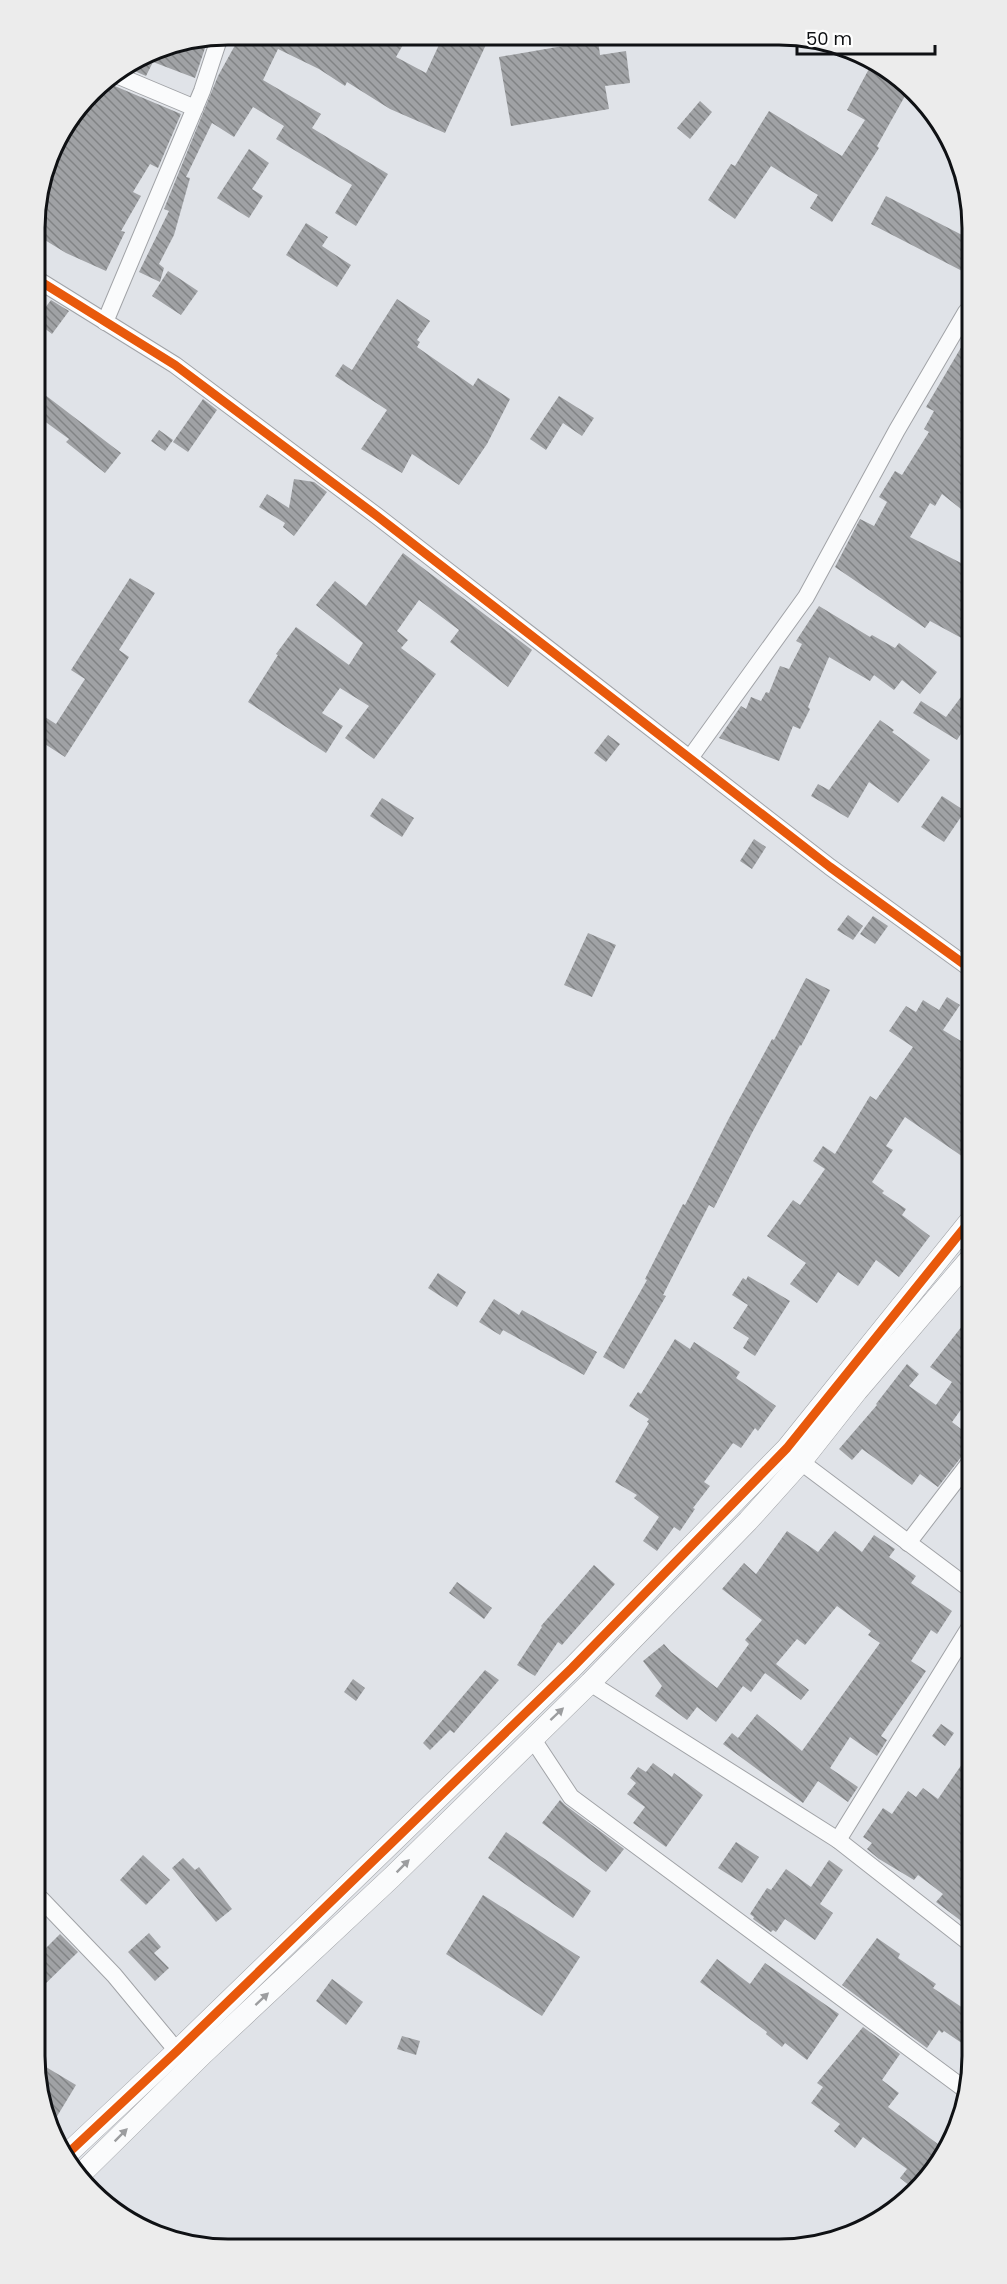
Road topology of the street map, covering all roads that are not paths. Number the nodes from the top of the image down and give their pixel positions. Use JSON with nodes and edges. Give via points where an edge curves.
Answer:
{"nodes":[{"id":1,"x":217,"y":45,"type":"edge"},
{"id":2,"x":124,"y":78,"type":"edge"},
{"id":3,"x":195,"y":108,"type":"junction"},
{"id":4,"x":45,"y":284,"type":"edge"},
{"id":5,"x":962,"y":319,"type":"edge"},
{"id":6,"x":105,"y":322,"type":"junction"},
{"id":7,"x":690,"y":758,"type":"junction"},
{"id":8,"x":962,"y":963,"type":"edge"},
{"id":9,"x":962,"y":1231,"type":"edge"},
{"id":10,"x":962,"y":1268,"type":"edge"},
{"id":11,"x":801,"y":1462,"type":"junction"},
{"id":12,"x":962,"y":1473,"type":"edge"},
{"id":13,"x":908,"y":1544,"type":"junction"},
{"id":14,"x":962,"y":1583,"type":"edge"},
{"id":15,"x":962,"y":1640,"type":"edge"},
{"id":16,"x":590,"y":1683,"type":"junction"},
{"id":17,"x":532,"y":1738,"type":"junction"},
{"id":18,"x":838,"y":1840,"type":"junction"},
{"id":19,"x":45,"y":1904,"type":"edge"},
{"id":20,"x":962,"y":1937,"type":"edge"},
{"id":21,"x":177,"y":2051,"type":"junction"},
{"id":22,"x":959,"y":2085,"type":"edge"},
{"id":23,"x":72,"y":2150,"type":"edge"},
{"id":24,"x":85,"y":2170,"type":"edge"}],
"edges":[{"from":1,"to":3,"type":"street"},
{"from":2,"to":3,"type":"street"},
{"from":3,"to":6,"type":"street"},
{"from":4,"to":6,"type":"street"},
{"from":5,"to":7,"type":"street","via":[[806,597]]},
{"from":6,"to":7,"type":"street","via":[[175,365]]},
{"from":7,"to":8,"type":"street"},
{"from":9,"to":21,"type":"street","via":[[786,1448],[572,1668]]},
{"from":10,"to":11,"type":"street"},
{"from":11,"to":13,"type":"street"},
{"from":11,"to":16,"type":"street"},
{"from":12,"to":13,"type":"street"},
{"from":13,"to":14,"type":"street"},
{"from":15,"to":18,"type":"street"},
{"from":17,"to":16,"type":"street","one_way":true},
{"from":16,"to":18,"type":"street"},
{"from":17,"to":22,"type":"street","via":[[571,1797]]},
{"from":24,"to":17,"type":"street","one_way":true},
{"from":18,"to":20,"type":"street"},
{"from":19,"to":21,"type":"street","via":[[114,1975]]},
{"from":21,"to":23,"type":"street"}]}
